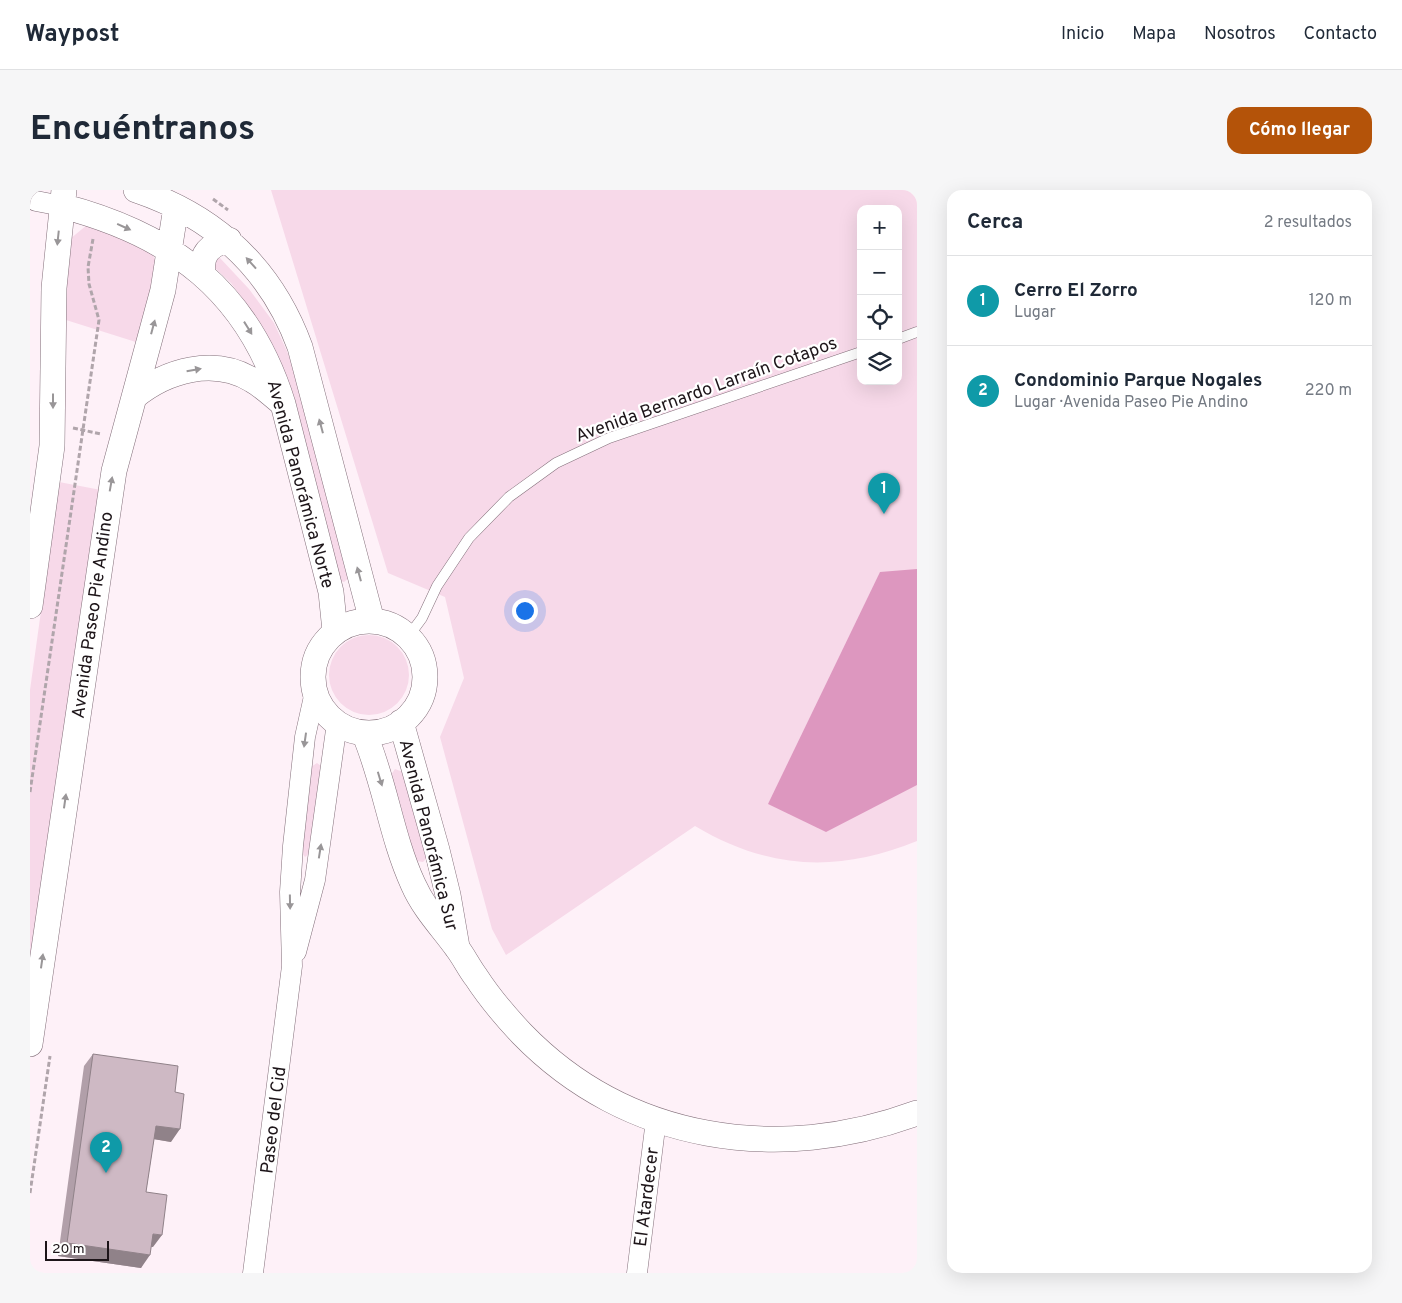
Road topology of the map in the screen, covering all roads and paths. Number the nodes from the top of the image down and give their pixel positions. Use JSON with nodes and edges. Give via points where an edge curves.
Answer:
{"nodes":[{"id":1,"x":136,"y":190,"type":"edge"},
{"id":2,"x":63,"y":198,"type":"edge"},
{"id":3,"x":177,"y":198,"type":"edge"},
{"id":4,"x":36,"y":201,"type":"dead end"},
{"id":5,"x":229,"y":240,"type":"junction"},
{"id":6,"x":170,"y":251,"type":"junction"},
{"id":7,"x":203,"y":273,"type":"junction"},
{"id":8,"x":917,"y":332,"type":"edge"},
{"id":9,"x":902,"y":338,"type":"edge"},
{"id":10,"x":857,"y":353,"type":"edge"},
{"id":11,"x":134,"y":397,"type":"junction"},
{"id":12,"x":283,"y":404,"type":"junction"},
{"id":13,"x":53,"y":426,"type":"junction"},
{"id":14,"x":122,"y":438,"type":"junction"},
{"id":15,"x":30,"y":606,"type":"edge"},
{"id":16,"x":372,"y":621,"type":"junction"},
{"id":17,"x":335,"y":632,"type":"junction"},
{"id":18,"x":408,"y":637,"type":"junction"},
{"id":19,"x":315,"y":692,"type":"junction"},
{"id":20,"x":401,"y":722,"type":"junction"},
{"id":21,"x":337,"y":723,"type":"junction"},
{"id":22,"x":364,"y":733,"type":"junction"},
{"id":23,"x":457,"y":947,"type":"junction"},
{"id":24,"x":292,"y":966,"type":"junction"},
{"id":25,"x":30,"y":1044,"type":"edge"},
{"id":26,"x":917,"y":1113,"type":"edge"},
{"id":27,"x":656,"y":1120,"type":"junction"},
{"id":28,"x":254,"y":1273,"type":"edge"},
{"id":29,"x":637,"y":1273,"type":"edge"}],
"edges":[{"from":1,"to":3,"type":"street","name":"Avenida Panorámica Norte"},
{"from":2,"to":4,"type":"street","name":"Avenida Panorámica Norte"},
{"from":2,"to":6,"type":"street","name":"Avenida Panorámica Norte","one_way":true},
{"from":2,"to":13,"type":"street","one_way":true,"via":[[54,288]]},
{"from":3,"to":5,"type":"street","name":"Avenida Panorámica Norte"},
{"from":3,"to":6,"type":"street","name":"Avenida Paseo Pie Andino"},
{"from":5,"to":7,"type":"street","via":[[208,250],[202,262]]},
{"from":16,"to":5,"type":"street","name":"Avenida Panorámica Norte","one_way":true,"via":[[300,347],[283,306],[271,287]]},
{"from":6,"to":7,"type":"street","name":"Avenida Panorámica Norte"},
{"from":11,"to":6,"type":"street","name":"Avenida Paseo Pie Andino","one_way":true,"via":[[161,298]]},
{"from":7,"to":12,"type":"street","name":"Avenida Panorámica Norte","one_way":true,"via":[[225,295],[248,328],[276,382]]},
{"from":8,"to":9,"type":"lane"},
{"from":10,"to":18,"type":"lane","name":"Avenida Bernardo Larraín Cotapos","via":[[609,438],[556,463],[509,497],[469,538]]},
{"from":11,"to":12,"type":"street","one_way":true,"via":[[173,374],[213,368],[238,373],[252,380]]},
{"from":11,"to":14,"type":"street","name":"Avenida Paseo Pie Andino"},
{"from":12,"to":17,"type":"street","name":"Avenida Panorámica Norte","via":[[331,592]]},
{"from":13,"to":14,"type":"path"},
{"from":13,"to":15,"type":"street"},
{"from":25,"to":14,"type":"street","name":"Avenida Paseo Pie Andino","one_way":true,"via":[[109,500]]},
{"from":16,"to":17,"type":"street","via":[[353,623]]},
{"from":16,"to":18,"type":"street","via":[[391,625]]},
{"from":17,"to":19,"type":"street","via":[[320,648],[316,658],[313,670]]},
{"from":18,"to":20,"type":"street","via":[[421,660],[424,686],[416,707]]},
{"from":19,"to":21,"type":"street","via":[[324,710]]},
{"from":19,"to":24,"type":"street","name":"Paseo del Cid","one_way":true,"via":[[305,737],[292,846]]},
{"from":20,"to":22,"type":"street","via":[[384,731]]},
{"from":20,"to":23,"type":"street","name":"Avenida Panorámica Sur","via":[[444,877]]},
{"from":21,"to":22,"type":"street"},
{"from":24,"to":21,"type":"street","name":"Paseo del Cid","one_way":true,"via":[[315,880]]},
{"from":22,"to":23,"type":"street","name":"Avenida Panorámica Sur","one_way":true,"via":[[413,883],[432,918]]},
{"from":23,"to":27,"type":"street","name":"Avenida Panorámica Sur","via":[[498,1008],[550,1060],[602,1096]]},
{"from":24,"to":28,"type":"street","name":"Paseo del Cid"},
{"from":26,"to":27,"type":"street","name":"Avenida Panorámica Sur","via":[[859,1131],[795,1140],[731,1137]]},
{"from":27,"to":29,"type":"street","name":"El Atardecer"}]}
